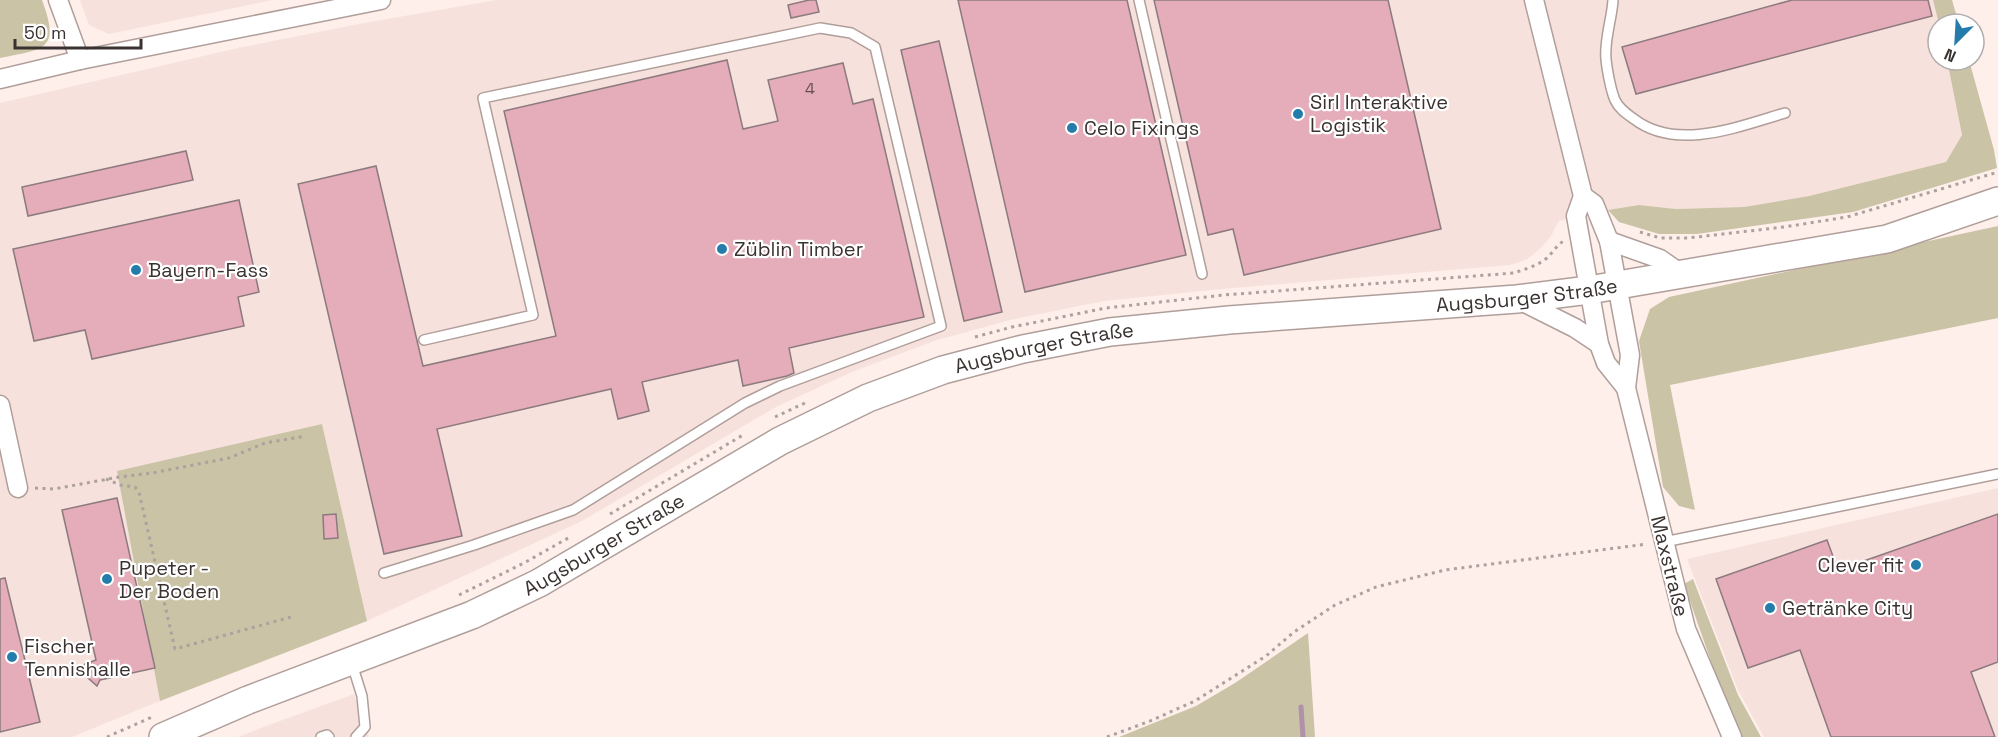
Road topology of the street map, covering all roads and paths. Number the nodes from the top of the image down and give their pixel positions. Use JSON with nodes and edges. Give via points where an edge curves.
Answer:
{"nodes":[{"id":1,"x":58,"y":0,"type":"edge"},
{"id":2,"x":381,"y":0,"type":"edge"},
{"id":3,"x":1139,"y":0,"type":"edge"},
{"id":4,"x":1534,"y":0,"type":"edge"},
{"id":5,"x":1613,"y":0,"type":"edge"},
{"id":6,"x":355,"y":2,"type":"edge"},
{"id":7,"x":80,"y":60,"type":"junction"},
{"id":8,"x":0,"y":79,"type":"edge"},
{"id":9,"x":1785,"y":113,"type":"dead end"},
{"id":10,"x":1998,"y":172,"type":"edge"},
{"id":11,"x":1583,"y":196,"type":"junction"},
{"id":12,"x":1998,"y":201,"type":"edge"},
{"id":13,"x":1578,"y":235,"type":"junction"},
{"id":14,"x":1606,"y":235,"type":"junction"},
{"id":15,"x":1202,"y":274,"type":"dead end"},
{"id":16,"x":1683,"y":275,"type":"junction"},
{"id":17,"x":1618,"y":286,"type":"junction"},
{"id":18,"x":1589,"y":290,"type":"junction"},
{"id":19,"x":1517,"y":299,"type":"junction"},
{"id":20,"x":970,"y":339,"type":"dead end"},
{"id":21,"x":424,"y":340,"type":"dead end"},
{"id":22,"x":1599,"y":344,"type":"junction"},
{"id":23,"x":1626,"y":388,"type":"junction"},
{"id":24,"x":812,"y":399,"type":"dead end"},
{"id":25,"x":0,"y":405,"type":"edge"},
{"id":26,"x":771,"y":420,"type":"dead end"},
{"id":27,"x":751,"y":431,"type":"dead end"},
{"id":28,"x":306,"y":436,"type":"dead end"},
{"id":29,"x":1998,"y":474,"type":"edge"},
{"id":30,"x":106,"y":479,"type":"junction"},
{"id":31,"x":18,"y":488,"type":"joint"},
{"id":32,"x":606,"y":516,"type":"dead end"},
{"id":33,"x":578,"y":533,"type":"dead end"},
{"id":34,"x":1664,"y":542,"type":"junction"},
{"id":35,"x":384,"y":573,"type":"dead end"},
{"id":36,"x":459,"y":595,"type":"dead end"},
{"id":37,"x":291,"y":617,"type":"dead end"},
{"id":38,"x":351,"y":661,"type":"junction"},
{"id":39,"x":161,"y":725,"type":"edge"},
{"id":40,"x":107,"y":737,"type":"edge"},
{"id":41,"x":321,"y":737,"type":"edge"},
{"id":42,"x":329,"y":737,"type":"edge"},
{"id":43,"x":356,"y":737,"type":"edge"},
{"id":44,"x":1107,"y":737,"type":"edge"},
{"id":45,"x":1732,"y":737,"type":"edge"}],
"edges":[{"from":1,"to":7,"type":"street"},
{"from":2,"to":6,"type":"street"},
{"from":3,"to":15,"type":"lane"},
{"from":4,"to":11,"type":"street"},
{"from":5,"to":9,"type":"lane","via":[[1606,59],[1614,100],[1640,124],[1661,133],[1685,135],[1723,131]]},
{"from":6,"to":7,"type":"street"},
{"from":7,"to":8,"type":"street"},
{"from":10,"to":14,"type":"path","via":[[1847,217],[1688,238],[1660,238],[1619,224]]},
{"from":11,"to":13,"type":"street","name":"Maxstraße","via":[[1576,216]]},
{"from":11,"to":14,"type":"street","name":"Maxstraße","via":[[1594,204]]},
{"from":12,"to":16,"type":"main road","name":"Augsburger Straße","via":[[1887,239]]},
{"from":13,"to":18,"type":"street","name":"Maxstraße"},
{"from":13,"to":20,"type":"path","via":[[1556,246],[1547,258],[1514,273],[1106,308]]},
{"from":14,"to":16,"type":"street","via":[[1660,259]]},
{"from":14,"to":17,"type":"street","name":"Maxstraße"},
{"from":16,"to":17,"type":"main road","name":"Augsburger Straße"},
{"from":17,"to":18,"type":"main road","name":"Augsburger Straße"},
{"from":17,"to":23,"type":"street","name":"Maxstraße","via":[[1630,355]]},
{"from":18,"to":19,"type":"main road","name":"Augsburger Straße"},
{"from":18,"to":22,"type":"street","name":"Maxstraße"},
{"from":19,"to":22,"type":"street"},
{"from":19,"to":38,"type":"main road","name":"Augsburger Straße","via":[[1110,332],[943,370],[868,398],[780,441],[539,583],[472,615]]},
{"from":21,"to":35,"type":"lane","via":[[533,315],[483,98],[820,28],[851,33],[874,47],[941,326],[780,386],[746,403],[573,510]]},
{"from":22,"to":23,"type":"street","name":"Maxstraße","via":[[1606,363]]},
{"from":23,"to":34,"type":"street","name":"Maxstraße"},
{"from":24,"to":26,"type":"path"},
{"from":25,"to":31,"type":"street"},
{"from":27,"to":32,"type":"path"},
{"from":28,"to":30,"type":"path","via":[[265,443],[229,458]]},
{"from":29,"to":34,"type":"lane"},
{"from":30,"to":31,"type":"path","via":[[54,489]]},
{"from":30,"to":37,"type":"path","via":[[135,487],[139,492],[175,648]]},
{"from":33,"to":36,"type":"path"},
{"from":34,"to":44,"type":"path","via":[[1444,570],[1376,587],[1335,605],[1266,656],[1195,701]]},
{"from":34,"to":45,"type":"street","name":"Maxstraße","via":[[1686,629]]},
{"from":38,"to":39,"type":"main road","name":"Augsburger Straße","via":[[248,699]]},
{"from":38,"to":43,"type":"lane","via":[[362,696],[365,727]]},
{"from":39,"to":40,"type":"path"},
{"from":41,"to":42,"type":"lane"}]}
